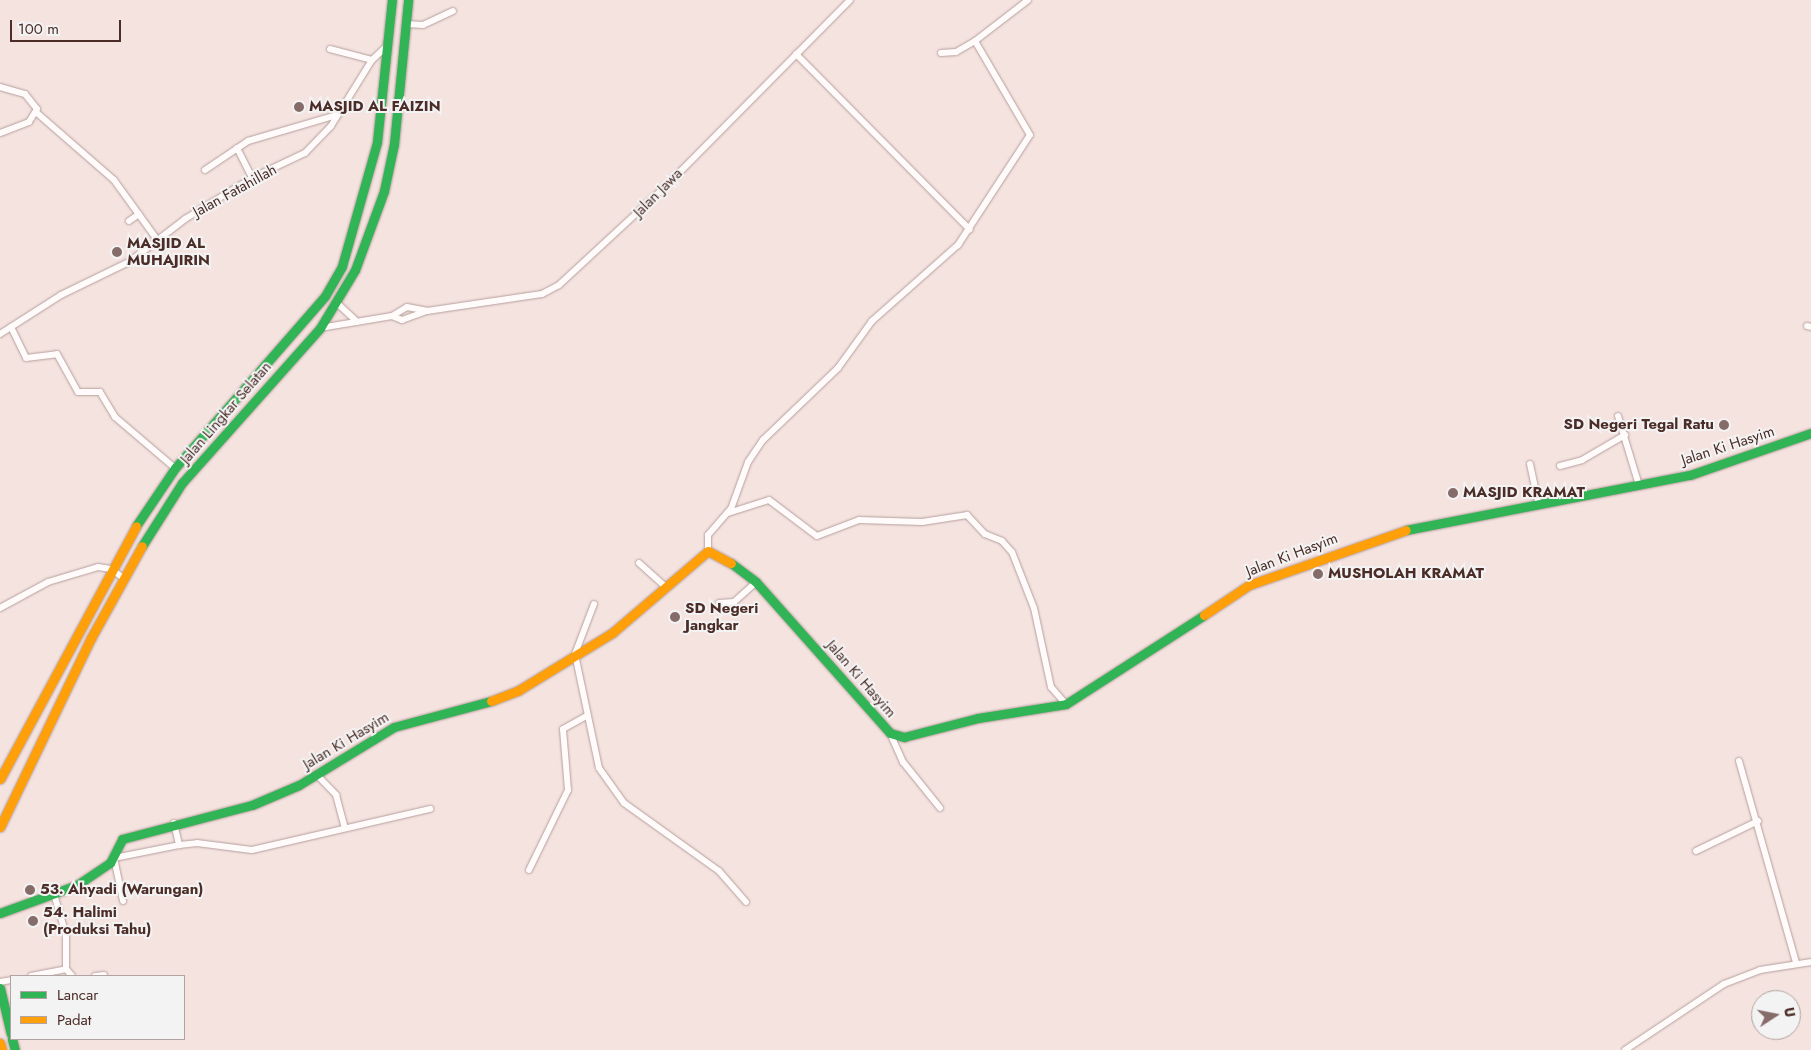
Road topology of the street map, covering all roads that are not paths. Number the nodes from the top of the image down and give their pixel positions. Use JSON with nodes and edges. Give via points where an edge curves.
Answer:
{"nodes":[{"id":1,"x":392,"y":0,"type":"edge"},
{"id":2,"x":408,"y":0,"type":"edge"},
{"id":3,"x":850,"y":0,"type":"edge"},
{"id":4,"x":1028,"y":0,"type":"edge"},
{"id":5,"x":453,"y":11,"type":"dead end"},
{"id":6,"x":406,"y":24,"type":"junction"},
{"id":7,"x":975,"y":41,"type":"junction"},
{"id":8,"x":388,"y":46,"type":"junction"},
{"id":9,"x":330,"y":49,"type":"dead end"},
{"id":10,"x":941,"y":52,"type":"dead end"},
{"id":11,"x":796,"y":54,"type":"junction"},
{"id":12,"x":372,"y":60,"type":"junction"},
{"id":13,"x":0,"y":87,"type":"edge"},
{"id":14,"x":37,"y":113,"type":"junction"},
{"id":15,"x":337,"y":115,"type":"junction"},
{"id":16,"x":0,"y":133,"type":"edge"},
{"id":17,"x":237,"y":148,"type":"junction"},
{"id":18,"x":205,"y":170,"type":"dead end"},
{"id":19,"x":252,"y":178,"type":"junction"},
{"id":20,"x":140,"y":214,"type":"junction"},
{"id":21,"x":128,"y":221,"type":"dead end"},
{"id":22,"x":970,"y":230,"type":"junction"},
{"id":23,"x":158,"y":240,"type":"junction"},
{"id":24,"x":342,"y":266,"type":"junction"},
{"id":25,"x":355,"y":270,"type":"junction"},
{"id":26,"x":338,"y":304,"type":"junction"},
{"id":27,"x":427,"y":311,"type":"junction"},
{"id":28,"x":392,"y":316,"type":"junction"},
{"id":29,"x":358,"y":322,"type":"junction"},
{"id":30,"x":11,"y":326,"type":"junction"},
{"id":31,"x":320,"y":328,"type":"junction"},
{"id":32,"x":0,"y":334,"type":"edge"},
{"id":33,"x":1618,"y":416,"type":"dead end"},
{"id":34,"x":1811,"y":432,"type":"edge"},
{"id":35,"x":1625,"y":435,"type":"junction"},
{"id":36,"x":1530,"y":464,"type":"dead end"},
{"id":37,"x":1560,"y":466,"type":"dead end"},
{"id":38,"x":175,"y":468,"type":"junction"},
{"id":39,"x":1638,"y":482,"type":"junction"},
{"id":40,"x":1538,"y":503,"type":"junction"},
{"id":41,"x":726,"y":513,"type":"junction"},
{"id":42,"x":708,"y":551,"type":"junction"},
{"id":43,"x":639,"y":562,"type":"dead end"},
{"id":44,"x":111,"y":569,"type":"junction"},
{"id":45,"x":125,"y":579,"type":"junction"},
{"id":46,"x":756,"y":582,"type":"junction"},
{"id":47,"x":666,"y":587,"type":"junction"},
{"id":48,"x":719,"y":603,"type":"dead end"},
{"id":49,"x":594,"y":604,"type":"dead end"},
{"id":50,"x":0,"y":608,"type":"edge"},
{"id":51,"x":576,"y":654,"type":"junction"},
{"id":52,"x":1066,"y":704,"type":"junction"},
{"id":53,"x":586,"y":716,"type":"junction"},
{"id":54,"x":890,"y":733,"type":"junction"},
{"id":55,"x":1739,"y":760,"type":"dead end"},
{"id":56,"x":318,"y":775,"type":"junction"},
{"id":57,"x":0,"y":779,"type":"edge"},
{"id":58,"x":940,"y":808,"type":"dead end"},
{"id":59,"x":430,"y":810,"type":"dead end"},
{"id":60,"x":1758,"y":821,"type":"junction"},
{"id":61,"x":174,"y":823,"type":"junction"},
{"id":62,"x":0,"y":827,"type":"edge"},
{"id":63,"x":345,"y":828,"type":"junction"},
{"id":64,"x":179,"y":845,"type":"junction"},
{"id":65,"x":1696,"y":851,"type":"dead end"},
{"id":66,"x":114,"y":858,"type":"junction"},
{"id":67,"x":530,"y":870,"type":"dead end"},
{"id":68,"x":54,"y":894,"type":"junction"},
{"id":69,"x":123,"y":901,"type":"dead end"},
{"id":70,"x":746,"y":902,"type":"dead end"},
{"id":71,"x":0,"y":913,"type":"edge"},
{"id":72,"x":1811,"y":962,"type":"edge"},
{"id":73,"x":1796,"y":963,"type":"junction"},
{"id":74,"x":66,"y":970,"type":"junction"},
{"id":75,"x":37,"y":975,"type":"edge"},
{"id":76,"x":71,"y":975,"type":"edge"},
{"id":77,"x":0,"y":988,"type":"edge"},
{"id":78,"x":10,"y":1030,"type":"edge"},
{"id":79,"x":0,"y":1043,"type":"edge"},
{"id":80,"x":2,"y":1050,"type":"edge"},
{"id":81,"x":1625,"y":1050,"type":"edge"}],
"edges":[{"from":1,"to":8,"type":"main road","name":"Jalan Lingkar Selatan"},
{"from":2,"to":6,"type":"main road","name":"Jalan Lingkar Selatan"},
{"from":3,"to":11,"type":"street","name":"Jalan Jawa"},
{"from":4,"to":7,"type":"street"},
{"from":5,"to":6,"type":"street","via":[[423,25]]},
{"from":6,"to":25,"type":"main road","name":"Jalan Lingkar Selatan","via":[[394,144],[384,191]]},
{"from":7,"to":10,"type":"street","via":[[956,52]]},
{"from":7,"to":22,"type":"street","via":[[1031,131]]},
{"from":8,"to":12,"type":"street","name":"Jalan Fatahillah"},
{"from":8,"to":24,"type":"main road","name":"Jalan Lingkar Selatan","via":[[377,142]]},
{"from":9,"to":12,"type":"street"},
{"from":11,"to":22,"type":"street"},
{"from":11,"to":27,"type":"street","name":"Jalan Jawa","via":[[667,185],[559,286],[542,294]]},
{"from":12,"to":15,"type":"street","name":"Jalan Fatahillah"},
{"from":13,"to":14,"type":"street","via":[[25,94],[36,106]]},
{"from":14,"to":16,"type":"street","via":[[29,122]]},
{"from":14,"to":20,"type":"street","via":[[114,180]]},
{"from":15,"to":17,"type":"street","via":[[298,123]]},
{"from":15,"to":19,"type":"street","name":"Jalan Fatahillah","via":[[305,153]]},
{"from":17,"to":18,"type":"street"},
{"from":17,"to":19,"type":"street"},
{"from":19,"to":23,"type":"street","name":"Jalan Fatahillah"},
{"from":20,"to":21,"type":"street"},
{"from":20,"to":23,"type":"street"},
{"from":22,"to":41,"type":"street","via":[[872,321],[838,368],[763,440],[748,462]]},
{"from":23,"to":30,"type":"street","name":"Jalan Fatahillah","via":[[108,275],[61,294]]},
{"from":24,"to":25,"type":"main road"},
{"from":24,"to":38,"type":"main road","name":"Jalan Lingkar Selatan","via":[[326,296]]},
{"from":25,"to":26,"type":"main road","name":"Jalan Lingkar Selatan"},
{"from":26,"to":29,"type":"street"},
{"from":26,"to":31,"type":"main road","name":"Jalan Lingkar Selatan"},
{"from":27,"to":28,"type":"street","name":"Jalan Jawa","via":[[402,320]]},
{"from":27,"to":28,"type":"street","name":"Jalan Jawa","via":[[407,307]]},
{"from":28,"to":29,"type":"street","name":"Jalan Jawa"},
{"from":29,"to":31,"type":"street","name":"Jalan Jawa"},
{"from":30,"to":32,"type":"street","name":"Jalan Fatahillah"},
{"from":30,"to":38,"type":"street","via":[[26,358],[57,354],[78,392],[100,392],[115,417]]},
{"from":31,"to":45,"type":"main road","name":"Jalan Lingkar Selatan","via":[[182,483]]},
{"from":33,"to":35,"type":"street"},
{"from":34,"to":39,"type":"main road","name":"Jalan Ki Hasyim","via":[[1698,473]]},
{"from":35,"to":37,"type":"street","via":[[1582,460]]},
{"from":35,"to":39,"type":"street"},
{"from":36,"to":40,"type":"street"},
{"from":38,"to":44,"type":"main road","name":"Jalan Lingkar Selatan"},
{"from":39,"to":40,"type":"main road","name":"Jalan Ki Hasyim"},
{"from":40,"to":52,"type":"main road","name":"Jalan Ki Hasyim","via":[[1424,524],[1261,580]]},
{"from":41,"to":42,"type":"street","via":[[708,535]]},
{"from":41,"to":52,"type":"street","via":[[769,500],[818,536],[859,520],[922,522],[967,515],[985,534],[1002,541],[1012,552],[1034,608],[1051,687]]},
{"from":42,"to":46,"type":"main road","name":"Jalan Ki Hasyim","via":[[718,553]]},
{"from":42,"to":47,"type":"main road","name":"Jalan Ki Hasyim"},
{"from":43,"to":47,"type":"street"},
{"from":44,"to":45,"type":"street"},
{"from":44,"to":50,"type":"street","via":[[69,574]]},
{"from":44,"to":57,"type":"main road","name":"Jalan Lingkar Selatan"},
{"from":45,"to":62,"type":"main road","name":"Jalan Lingkar Selatan","via":[[91,638]]},
{"from":46,"to":48,"type":"street","via":[[734,602]]},
{"from":46,"to":54,"type":"main road","name":"Jalan Ki Hasyim"},
{"from":47,"to":51,"type":"main road","name":"Jalan Ki Hasyim","via":[[612,633]]},
{"from":49,"to":51,"type":"street"},
{"from":51,"to":53,"type":"street"},
{"from":51,"to":56,"type":"main road","name":"Jalan Ki Hasyim","via":[[503,697],[394,726]]},
{"from":52,"to":54,"type":"main road","name":"Jalan Ki Hasyim","via":[[978,718],[904,737]]},
{"from":53,"to":67,"type":"street","via":[[563,729],[568,790]]},
{"from":53,"to":70,"type":"street","via":[[596,759],[616,794],[719,870]]},
{"from":54,"to":58,"type":"street","via":[[903,762]]},
{"from":55,"to":60,"type":"street"},
{"from":56,"to":61,"type":"main road","name":"Jalan Ki Hasyim","via":[[252,805]]},
{"from":56,"to":63,"type":"street","via":[[336,796]]},
{"from":59,"to":63,"type":"street"},
{"from":60,"to":65,"type":"street"},
{"from":60,"to":73,"type":"street"},
{"from":61,"to":64,"type":"street"},
{"from":61,"to":66,"type":"main road","name":"Jalan Ki Hasyim","via":[[122,838]]},
{"from":63,"to":64,"type":"street","via":[[260,849]]},
{"from":64,"to":66,"type":"street"},
{"from":66,"to":68,"type":"main road","name":"Jalan Ki Hasyim","via":[[77,885]]},
{"from":66,"to":69,"type":"street"},
{"from":68,"to":71,"type":"main road","name":"Jalan Ki Hasyim"},
{"from":68,"to":74,"type":"street","via":[[66,935],[62,954]]},
{"from":72,"to":73,"type":"street"},
{"from":73,"to":81,"type":"street","via":[[1724,984]]},
{"from":74,"to":75,"type":"street"},
{"from":74,"to":76,"type":"street"},
{"from":77,"to":78,"type":"main road"},
{"from":79,"to":80,"type":"main road"}]}
